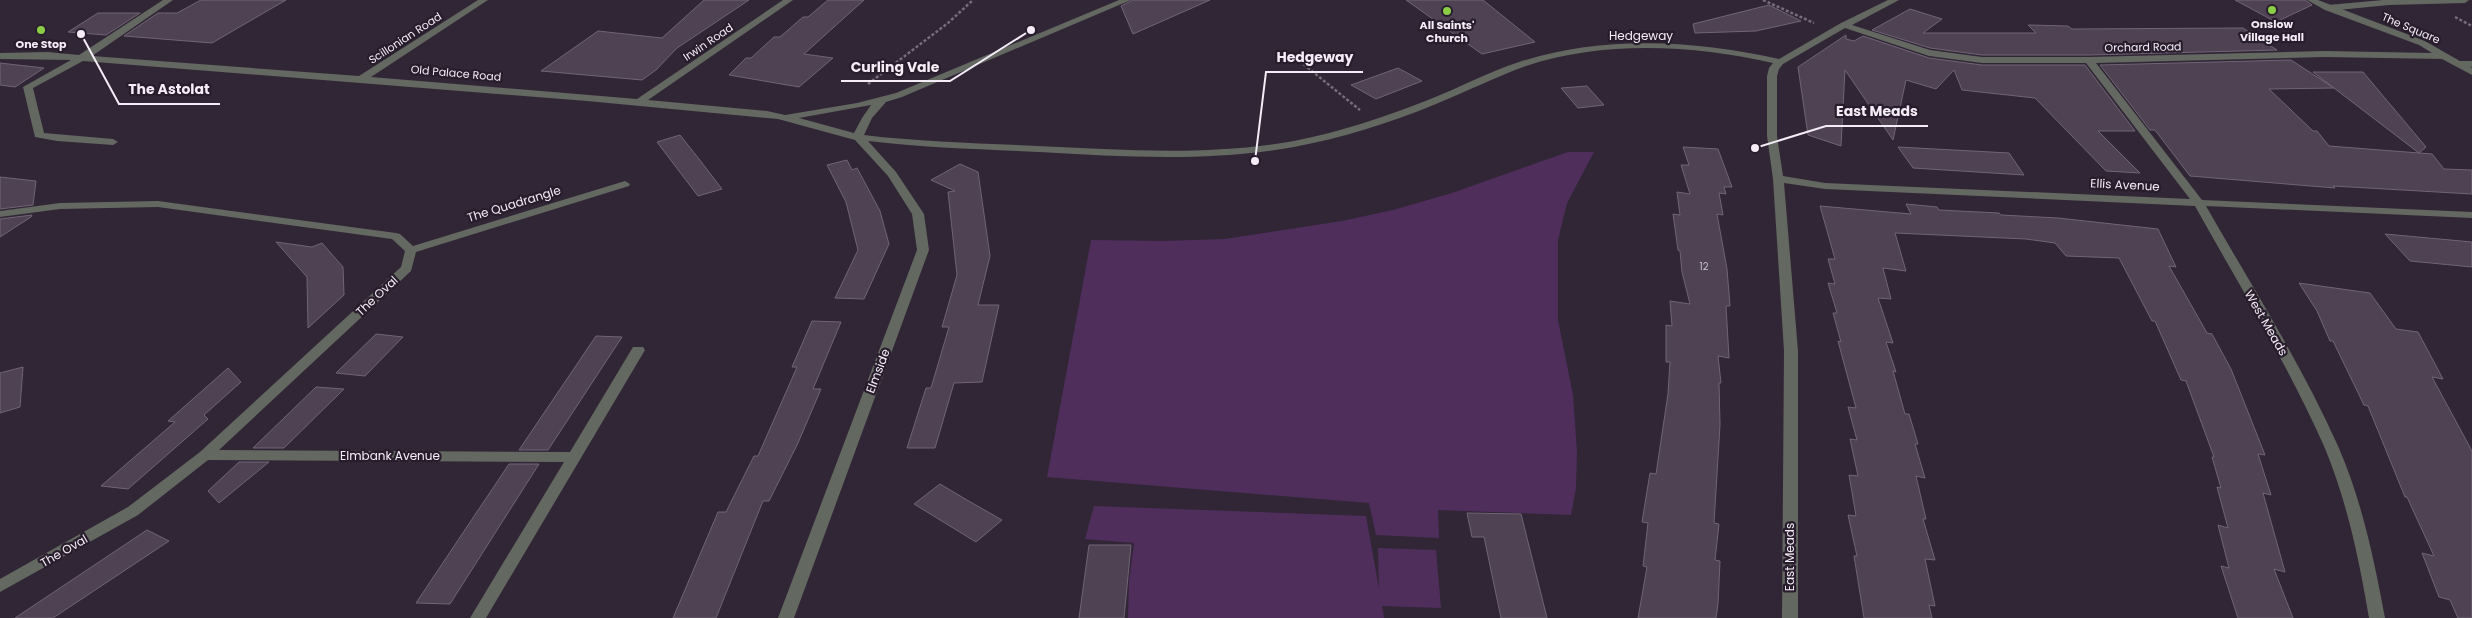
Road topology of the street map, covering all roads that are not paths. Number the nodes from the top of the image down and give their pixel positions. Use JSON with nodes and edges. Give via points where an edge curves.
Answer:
{"nodes":[{"id":1,"x":169,"y":0,"type":"edge"},
{"id":2,"x":484,"y":0,"type":"edge"},
{"id":3,"x":789,"y":0,"type":"edge"},
{"id":4,"x":1127,"y":0,"type":"edge"},
{"id":5,"x":1895,"y":0,"type":"edge"},
{"id":6,"x":2311,"y":0,"type":"edge"},
{"id":7,"x":2465,"y":0,"type":"edge"},
{"id":8,"x":2328,"y":8,"type":"junction"},
{"id":9,"x":1844,"y":25,"type":"junction"},
{"id":10,"x":0,"y":48,"type":"edge"},
{"id":11,"x":48,"y":55,"type":"junction"},
{"id":12,"x":0,"y":56,"type":"edge"},
{"id":13,"x":2447,"y":56,"type":"junction"},
{"id":14,"x":80,"y":58,"type":"junction"},
{"id":15,"x":2089,"y":60,"type":"junction"},
{"id":16,"x":1780,"y":62,"type":"junction"},
{"id":17,"x":2460,"y":64,"type":"junction"},
{"id":18,"x":2472,"y":64,"type":"edge"},
{"id":19,"x":2472,"y":72,"type":"edge"},
{"id":20,"x":363,"y":78,"type":"junction"},
{"id":21,"x":882,"y":101,"type":"junction"},
{"id":22,"x":639,"y":102,"type":"junction"},
{"id":23,"x":786,"y":118,"type":"junction"},
{"id":24,"x":858,"y":137,"type":"junction"},
{"id":25,"x":113,"y":142,"type":"dead end"},
{"id":26,"x":1778,"y":179,"type":"junction"},
{"id":27,"x":626,"y":184,"type":"dead end"},
{"id":28,"x":2198,"y":202,"type":"junction"},
{"id":29,"x":0,"y":214,"type":"edge"},
{"id":30,"x":2472,"y":215,"type":"edge"},
{"id":31,"x":411,"y":250,"type":"junction"},
{"id":32,"x":638,"y":350,"type":"dead end"},
{"id":33,"x":205,"y":455,"type":"junction"},
{"id":34,"x":574,"y":457,"type":"junction"},
{"id":35,"x":0,"y":586,"type":"edge"},
{"id":36,"x":478,"y":618,"type":"edge"},
{"id":37,"x":786,"y":618,"type":"edge"},
{"id":38,"x":1790,"y":618,"type":"edge"},
{"id":39,"x":2377,"y":618,"type":"edge"}],
"edges":[{"from":1,"to":14,"type":"street"},
{"from":2,"to":20,"type":"street","name":"Scillonian Road"},
{"from":3,"to":22,"type":"street","name":"Irwin Road"},
{"from":4,"to":21,"type":"street"},
{"from":5,"to":9,"type":"street"},
{"from":6,"to":8,"type":"street","name":"The Square"},
{"from":7,"to":8,"type":"street"},
{"from":8,"to":13,"type":"street","name":"The Square","via":[[2389,29]]},
{"from":9,"to":15,"type":"street","name":"Orchard Road","via":[[1929,53],[1958,58]]},
{"from":9,"to":16,"type":"street"},
{"from":10,"to":11,"type":"street","name":"Old Palace Road"},
{"from":11,"to":12,"type":"street","name":"Old Palace Road"},
{"from":11,"to":14,"type":"street","name":"Old Palace Road"},
{"from":13,"to":15,"type":"street","name":"Orchard Road","via":[[2325,54]]},
{"from":13,"to":17,"type":"street","name":"The Square"},
{"from":14,"to":20,"type":"street","name":"Old Palace Road"},
{"from":14,"to":25,"type":"street","via":[[28,87],[38,135]]},
{"from":15,"to":28,"type":"street","name":"West Meads"},
{"from":16,"to":24,"type":"street","name":"Hedgeway","via":[[1740,53],[1680,48],[1571,52],[1525,64],[1376,123],[1292,144],[1215,153],[1112,153]]},
{"from":16,"to":26,"type":"street","name":"East Meads","via":[[1772,76],[1772,136]]},
{"from":17,"to":18,"type":"street"},
{"from":17,"to":19,"type":"street","name":"The Square"},
{"from":20,"to":22,"type":"street","name":"Old Palace Road"},
{"from":21,"to":23,"type":"street"},
{"from":21,"to":24,"type":"street","via":[[871,110]]},
{"from":22,"to":23,"type":"street","name":"Old Palace Road"},
{"from":23,"to":24,"type":"street","name":"Old Palace Road"},
{"from":24,"to":37,"type":"street","name":"Elmside","via":[[892,174],[918,214],[923,250]]},
{"from":26,"to":28,"type":"street","name":"Ellis Avenue","via":[[1825,186]]},
{"from":26,"to":38,"type":"street","name":"East Meads","via":[[1791,351]]},
{"from":27,"to":31,"type":"street","name":"The Quadrangle"},
{"from":28,"to":30,"type":"street","name":"Ellis Avenue"},
{"from":28,"to":39,"type":"street","name":"West Meads","via":[[2299,381],[2331,447],[2366,552]]},
{"from":29,"to":31,"type":"street","via":[[60,206],[158,204],[396,236]]},
{"from":31,"to":33,"type":"street","name":"The Oval","via":[[406,268]]},
{"from":32,"to":34,"type":"street"},
{"from":33,"to":34,"type":"street","name":"Elmbank Avenue"},
{"from":33,"to":35,"type":"street","name":"The Oval","via":[[133,511]]},
{"from":34,"to":36,"type":"street"}]}
